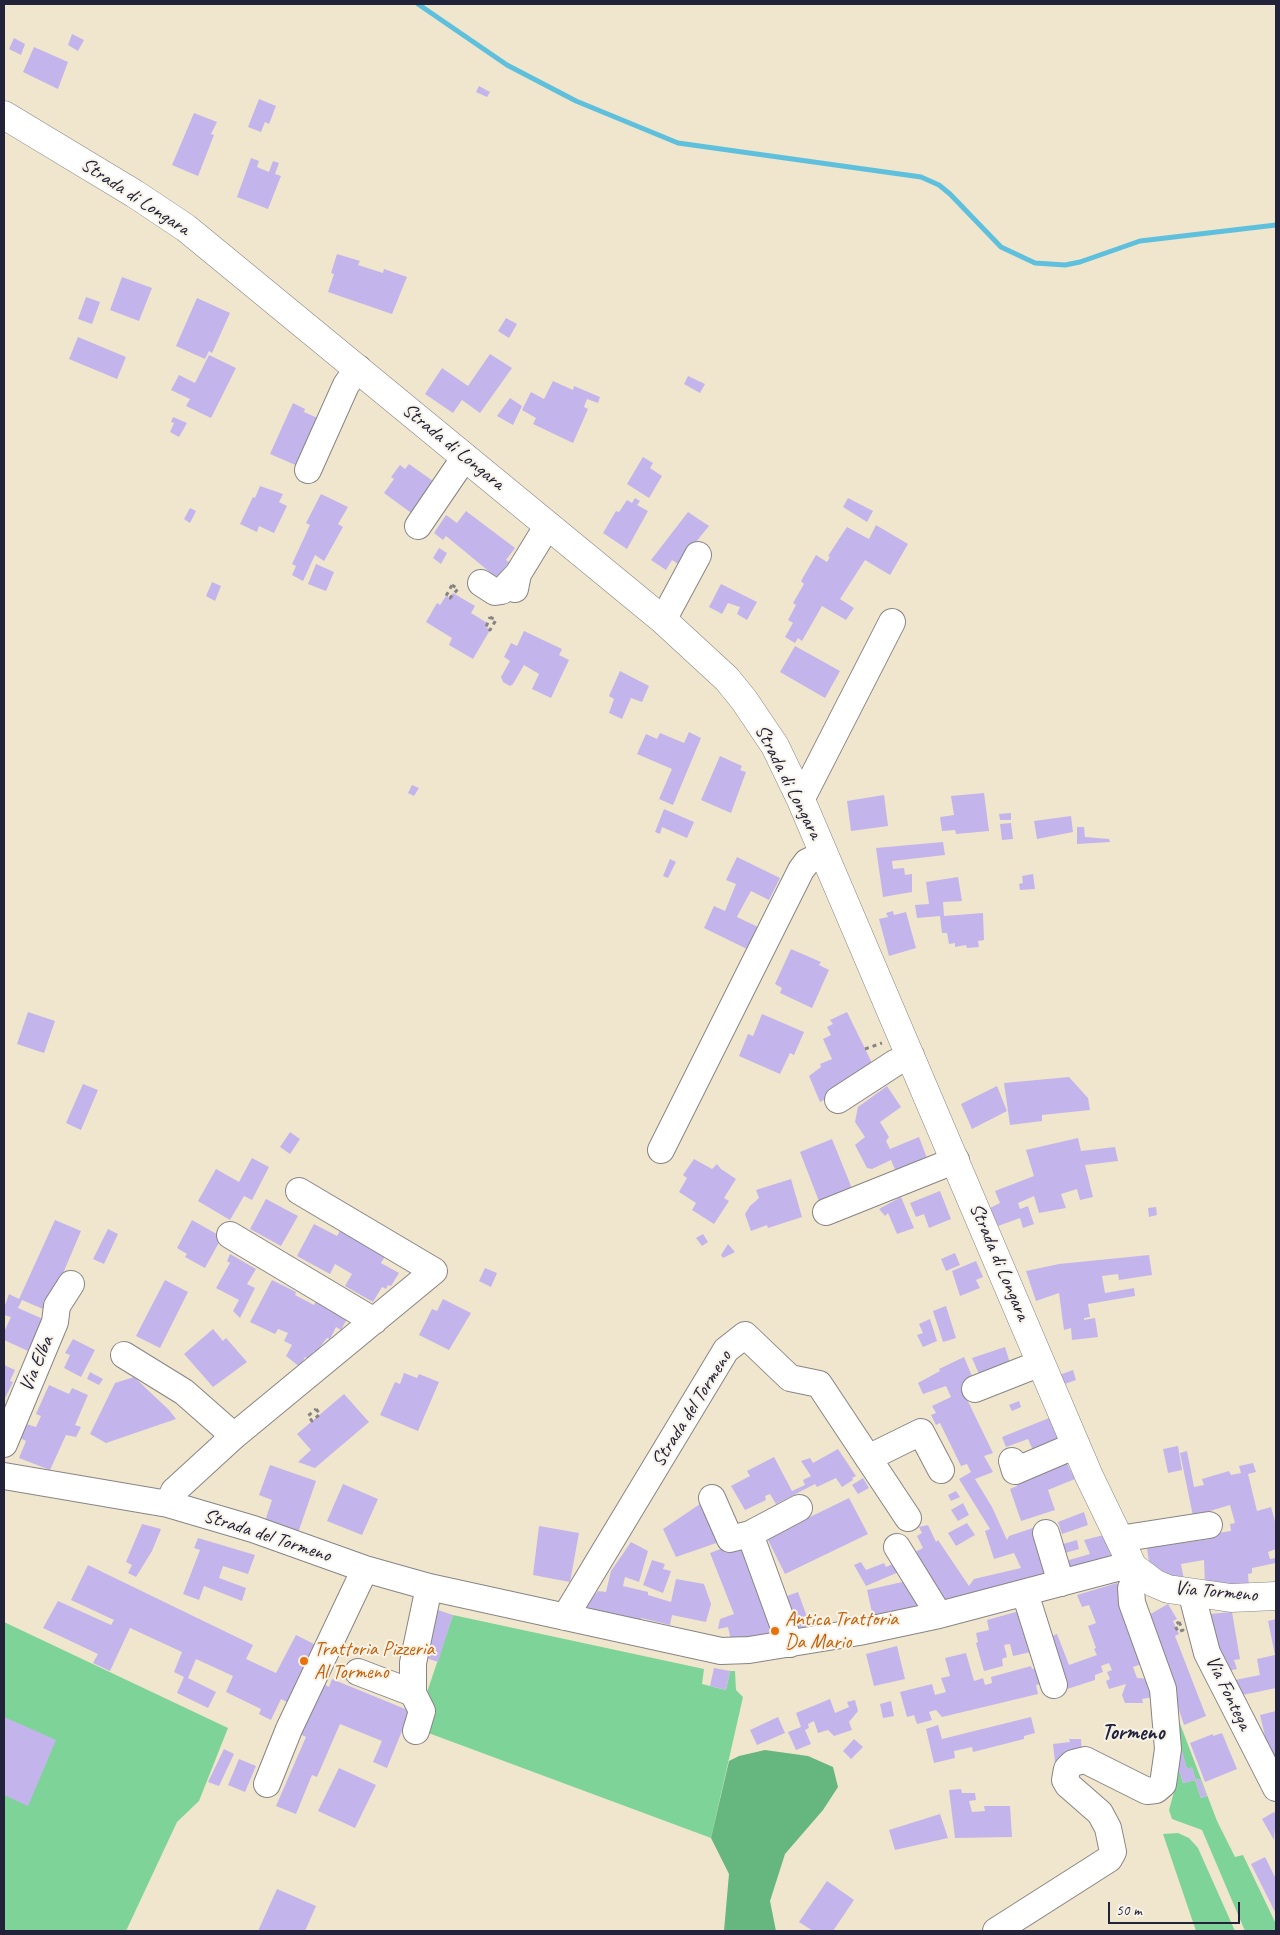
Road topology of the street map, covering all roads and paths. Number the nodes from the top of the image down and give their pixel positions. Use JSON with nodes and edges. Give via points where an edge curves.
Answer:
{"nodes":[{"id":1,"x":4,"y":115,"type":"edge"},
{"id":2,"x":358,"y":368,"type":"junction"},
{"id":3,"x":465,"y":457,"type":"junction"},
{"id":4,"x":308,"y":470,"type":"dead end"},
{"id":5,"x":548,"y":525,"type":"junction"},
{"id":6,"x":418,"y":526,"type":"dead end"},
{"id":7,"x":698,"y":555,"type":"dead end"},
{"id":8,"x":481,"y":583,"type":"dead end"},
{"id":9,"x":663,"y":620,"type":"junction"},
{"id":10,"x":892,"y":622,"type":"dead end"},
{"id":11,"x":801,"y":800,"type":"junction"},
{"id":12,"x":824,"y":854,"type":"junction"},
{"id":13,"x":911,"y":1056,"type":"junction"},
{"id":14,"x":838,"y":1100,"type":"dead end"},
{"id":15,"x":661,"y":1150,"type":"dead end"},
{"id":16,"x":956,"y":1160,"type":"junction"},
{"id":17,"x":299,"y":1191,"type":"dead end"},
{"id":18,"x":826,"y":1212,"type":"dead end"},
{"id":19,"x":230,"y":1235,"type":"dead end"},
{"id":20,"x":71,"y":1284,"type":"dead end"},
{"id":21,"x":374,"y":1321,"type":"junction"},
{"id":22,"x":124,"y":1355,"type":"dead end"},
{"id":23,"x":1041,"y":1363,"type":"junction"},
{"id":24,"x":975,"y":1389,"type":"dead end"},
{"id":25,"x":234,"y":1436,"type":"junction"},
{"id":26,"x":4,"y":1444,"type":"edge"},
{"id":27,"x":1076,"y":1444,"type":"junction"},
{"id":28,"x":868,"y":1458,"type":"junction"},
{"id":29,"x":1012,"y":1462,"type":"dead end"},
{"id":30,"x":941,"y":1470,"type":"dead end"},
{"id":31,"x":4,"y":1476,"type":"edge"},
{"id":32,"x":712,"y":1498,"type":"dead end"},
{"id":33,"x":168,"y":1504,"type":"junction"},
{"id":34,"x":799,"y":1508,"type":"dead end"},
{"id":35,"x":908,"y":1518,"type":"dead end"},
{"id":36,"x":1209,"y":1525,"type":"dead end"},
{"id":37,"x":1046,"y":1533,"type":"dead end"},
{"id":38,"x":750,"y":1534,"type":"junction"},
{"id":39,"x":1118,"y":1538,"type":"junction"},
{"id":40,"x":897,"y":1547,"type":"dead end"},
{"id":41,"x":366,"y":1569,"type":"junction"},
{"id":42,"x":1137,"y":1570,"type":"junction"},
{"id":43,"x":1061,"y":1583,"type":"junction"},
{"id":44,"x":429,"y":1587,"type":"junction"},
{"id":45,"x":1025,"y":1593,"type":"junction"},
{"id":46,"x":1194,"y":1593,"type":"junction"},
{"id":47,"x":1276,"y":1596,"type":"edge"},
{"id":48,"x":939,"y":1615,"type":"junction"},
{"id":49,"x":565,"y":1617,"type":"junction"},
{"id":50,"x":790,"y":1644,"type":"junction"},
{"id":51,"x":358,"y":1672,"type":"dead end"},
{"id":52,"x":1054,"y":1685,"type":"dead end"},
{"id":53,"x":413,"y":1693,"type":"junction"},
{"id":54,"x":416,"y":1731,"type":"dead end"},
{"id":55,"x":267,"y":1784,"type":"dead end"},
{"id":56,"x":1276,"y":1788,"type":"edge"},
{"id":57,"x":996,"y":1931,"type":"edge"}],
"edges":[{"from":1,"to":2,"type":"main road","name":"Strada di Longara","via":[[186,228]]},
{"from":2,"to":3,"type":"main road","name":"Strada di Longara"},
{"from":2,"to":4,"type":"street","via":[[346,385]]},
{"from":3,"to":5,"type":"main road","name":"Strada di Longara"},
{"from":3,"to":6,"type":"street"},
{"from":5,"to":8,"type":"street","via":[[517,581],[495,592]]},
{"from":5,"to":9,"type":"main road","name":"Strada di Longara"},
{"from":7,"to":9,"type":"street"},
{"from":9,"to":11,"type":"main road","name":"Strada di Longara","via":[[708,660],[744,700],[775,746]]},
{"from":10,"to":11,"type":"street"},
{"from":11,"to":12,"type":"main road","name":"Strada di Longara"},
{"from":12,"to":13,"type":"main road","name":"Strada di Longara"},
{"from":12,"to":15,"type":"street","name":"Strada di Longara","via":[[807,862],[801,870]]},
{"from":13,"to":14,"type":"street"},
{"from":13,"to":16,"type":"main road","name":"Strada di Longara"},
{"from":16,"to":18,"type":"street"},
{"from":16,"to":23,"type":"main road","name":"Strada di Longara"},
{"from":17,"to":21,"type":"street","via":[[434,1271]]},
{"from":19,"to":21,"type":"street"},
{"from":20,"to":26,"type":"street","name":"Via Elba","via":[[57,1306],[55,1322]]},
{"from":21,"to":25,"type":"street"},
{"from":22,"to":25,"type":"street","via":[[184,1392]]},
{"from":23,"to":24,"type":"street"},
{"from":23,"to":27,"type":"main road","name":"Strada di Longara"},
{"from":25,"to":33,"type":"street","via":[[174,1491]]},
{"from":27,"to":29,"type":"street","via":[[1015,1471]]},
{"from":27,"to":39,"type":"main road","name":"Strada di Longara"},
{"from":28,"to":30,"type":"street","via":[[921,1432]]},
{"from":28,"to":35,"type":"street","name":"Strada del Tormeno"},
{"from":28,"to":49,"type":"street","name":"Strada del Tormeno","via":[[819,1384],[790,1378],[745,1335],[726,1350]]},
{"from":31,"to":33,"type":"street","name":"Strada del Tormeno"},
{"from":32,"to":38,"type":"street","via":[[730,1539]]},
{"from":33,"to":41,"type":"street","name":"Strada del Tormeno","via":[[253,1529]]},
{"from":34,"to":38,"type":"street"},
{"from":36,"to":39,"type":"street"},
{"from":37,"to":43,"type":"street"},
{"from":38,"to":50,"type":"street"},
{"from":39,"to":42,"type":"main road","name":"Strada di Longara"},
{"from":40,"to":48,"type":"street"},
{"from":41,"to":44,"type":"street","name":"Strada del Tormeno"},
{"from":41,"to":55,"type":"street","via":[[289,1729]]},
{"from":42,"to":43,"type":"street","name":"Strada del Tormeno","via":[[1117,1568]]},
{"from":42,"to":46,"type":"main road","name":"Via Tormeno","via":[[1160,1586]]},
{"from":42,"to":57,"type":"street","via":[[1131,1588],[1132,1603],[1163,1689],[1168,1749],[1163,1784],[1156,1790],[1147,1791],[1085,1760],[1073,1763],[1064,1774],[1065,1780],[1100,1813],[1108,1828],[1113,1852],[1109,1859]]},
{"from":43,"to":45,"type":"street","name":"Strada del Tormeno"},
{"from":44,"to":49,"type":"street","name":"Strada del Tormeno"},
{"from":44,"to":53,"type":"street","via":[[414,1663]]},
{"from":45,"to":48,"type":"street","name":"Strada del Tormeno"},
{"from":45,"to":52,"type":"street"},
{"from":46,"to":47,"type":"main road","name":"Via Tormeno","via":[[1231,1598]]},
{"from":46,"to":56,"type":"street","name":"Via Fontega","via":[[1207,1653]]},
{"from":48,"to":50,"type":"street","name":"Strada del Tormeno"},
{"from":49,"to":50,"type":"street","name":"Strada del Tormeno","via":[[721,1651]]},
{"from":51,"to":53,"type":"street"},
{"from":53,"to":54,"type":"street","via":[[422,1711]]}]}
